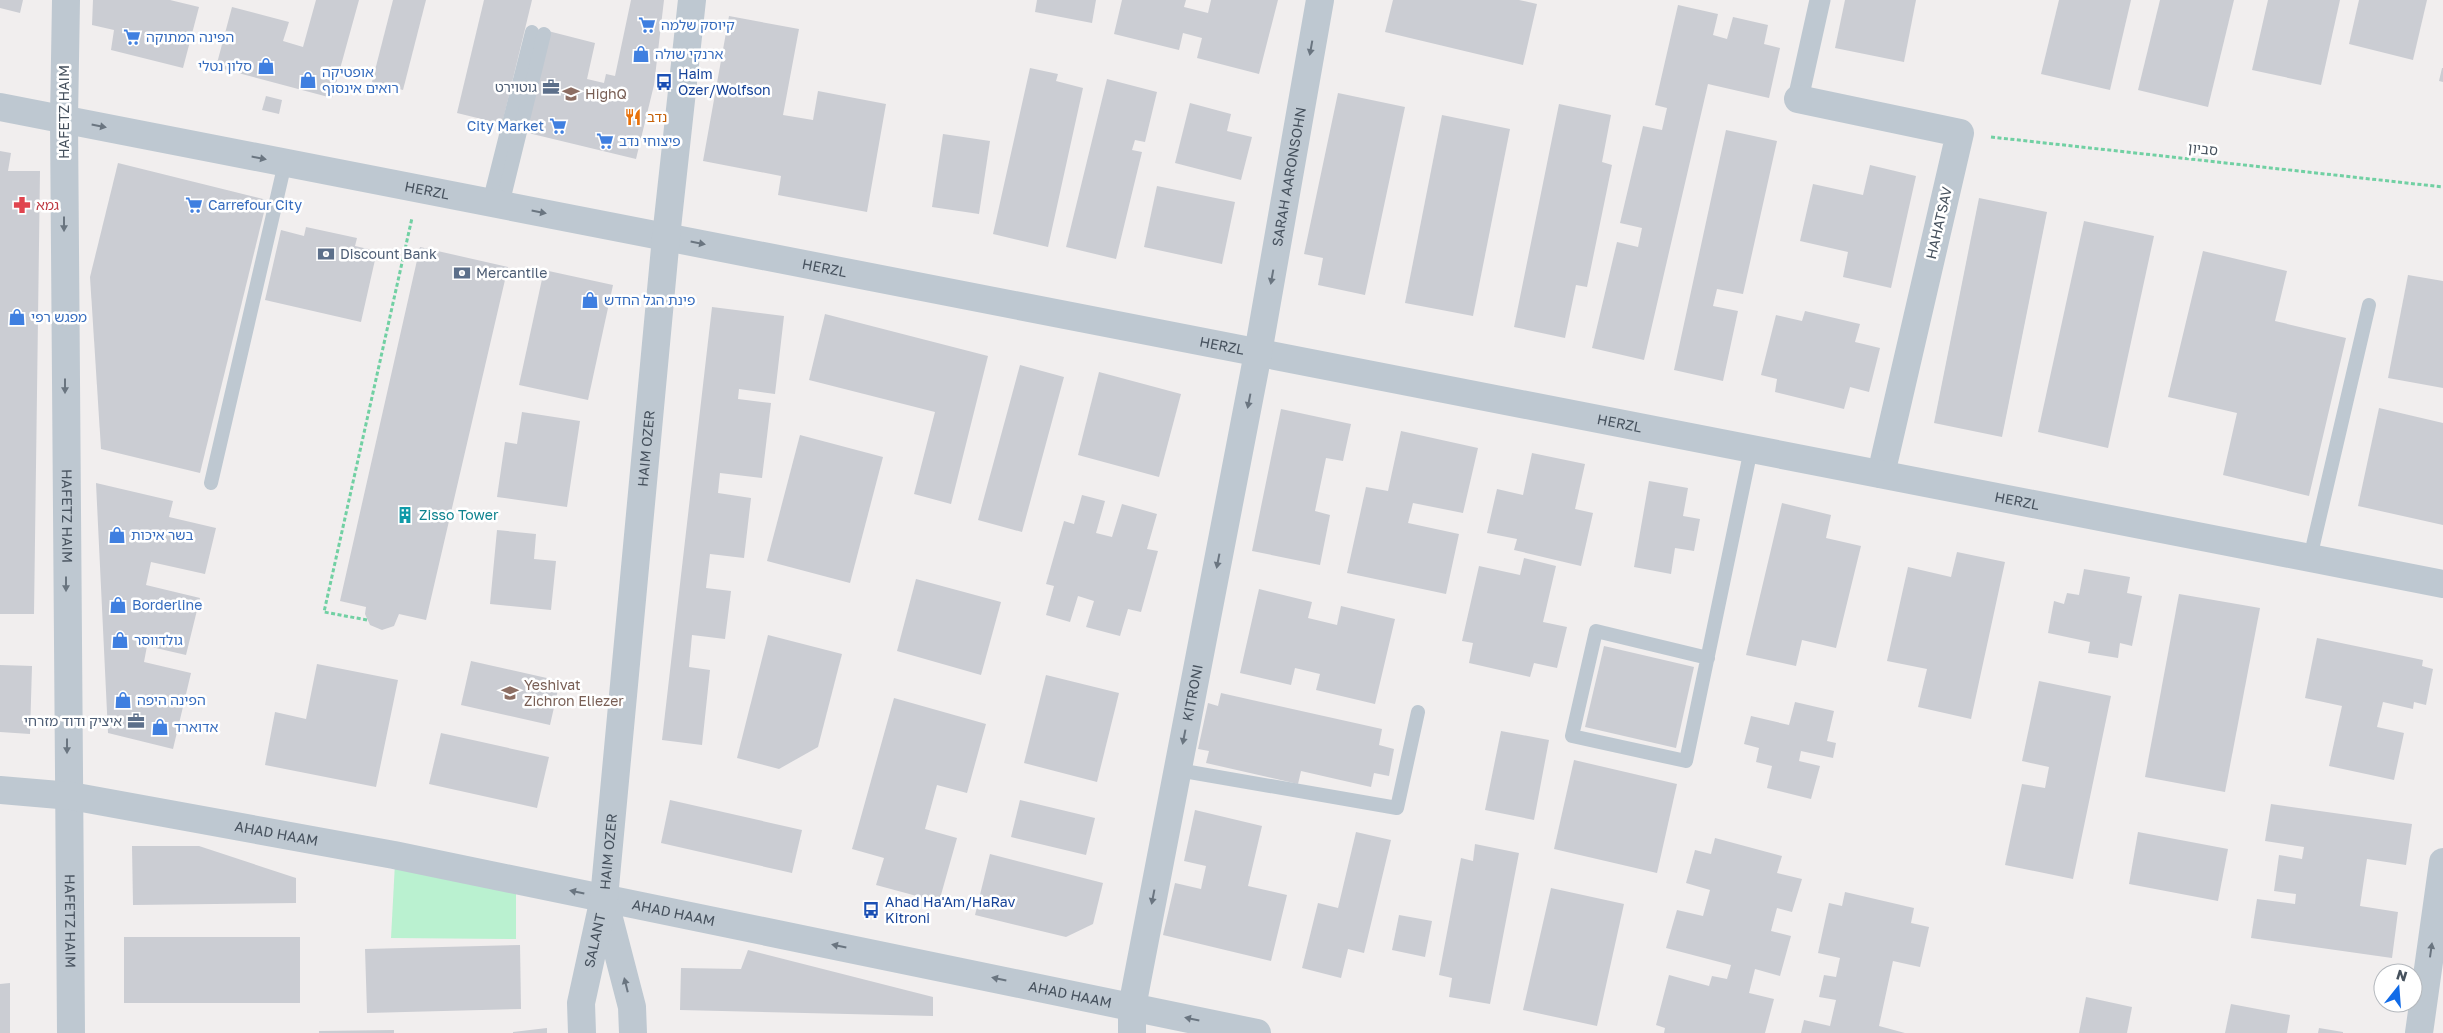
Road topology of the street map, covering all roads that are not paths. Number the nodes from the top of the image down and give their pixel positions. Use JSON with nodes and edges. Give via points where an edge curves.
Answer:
{"nodes":[{"id":1,"x":66,"y":0,"type":"edge"},
{"id":2,"x":692,"y":0,"type":"edge"},
{"id":3,"x":1320,"y":0,"type":"edge"},
{"id":4,"x":1820,"y":0,"type":"edge"},
{"id":5,"x":538,"y":33,"type":"dead end"},
{"id":6,"x":1798,"y":99,"type":"joint"},
{"id":7,"x":0,"y":107,"type":"edge"},
{"id":8,"x":64,"y":119,"type":"junction"},
{"id":9,"x":285,"y":163,"type":"junction"},
{"id":10,"x":496,"y":204,"type":"junction"},
{"id":11,"x":666,"y":237,"type":"junction"},
{"id":12,"x":2369,"y":305,"type":"dead end"},
{"id":13,"x":1258,"y":353,"type":"junction"},
{"id":14,"x":1751,"y":449,"type":"junction"},
{"id":15,"x":1881,"y":474,"type":"junction"},
{"id":16,"x":210,"y":483,"type":"dead end"},
{"id":17,"x":2310,"y":558,"type":"junction"},
{"id":18,"x":2443,"y":584,"type":"edge"},
{"id":19,"x":1708,"y":658,"type":"junction"},
{"id":20,"x":1418,"y":712,"type":"dead end"},
{"id":21,"x":1178,"y":770,"type":"junction"},
{"id":22,"x":0,"y":790,"type":"edge"},
{"id":23,"x":68,"y":795,"type":"junction"},
{"id":24,"x":2443,"y":862,"type":"edge"},
{"id":25,"x":604,"y":898,"type":"junction"},
{"id":26,"x":1132,"y":1020,"type":"edge"},
{"id":27,"x":71,"y":1033,"type":"edge"},
{"id":28,"x":582,"y":1033,"type":"edge"},
{"id":29,"x":633,"y":1033,"type":"edge"},
{"id":30,"x":1257,"y":1033,"type":"edge"},
{"id":31,"x":2419,"y":1033,"type":"edge"}],
"edges":[{"from":1,"to":8,"type":"street","name":"HAFETZ HAIM"},
{"from":2,"to":11,"type":"street","name":"HAIM OZER"},
{"from":3,"to":13,"type":"street","name":"SARAH AARONSOHN","one_way":true},
{"from":4,"to":6,"type":"street"},
{"from":5,"to":10,"type":"lane"},
{"from":6,"to":15,"type":"street","name":"HAHATSAV","via":[[1960,133]]},
{"from":7,"to":8,"type":"street","name":"HERZL"},
{"from":8,"to":9,"type":"street","name":"HERZL","one_way":true},
{"from":8,"to":23,"type":"street","name":"HAFETZ HAIM","one_way":true},
{"from":9,"to":10,"type":"street","name":"HERZL"},
{"from":9,"to":16,"type":"lane"},
{"from":10,"to":11,"type":"street","name":"HERZL","one_way":true},
{"from":11,"to":13,"type":"street","name":"HERZL","one_way":true},
{"from":11,"to":25,"type":"street","name":"HAIM OZER"},
{"from":12,"to":17,"type":"lane"},
{"from":13,"to":14,"type":"street","name":"HERZL"},
{"from":13,"to":21,"type":"street","name":"KITRONI","one_way":true},
{"from":14,"to":15,"type":"street","name":"HERZL"},
{"from":14,"to":19,"type":"lane"},
{"from":15,"to":17,"type":"street","name":"HERZL"},
{"from":17,"to":18,"type":"street","name":"HERZL"},
{"from":19,"to":19,"type":"lane","via":[[1686,761],[1572,736],[1596,631]]},
{"from":20,"to":21,"type":"lane","via":[[1397,808]]},
{"from":21,"to":26,"type":"street","name":"KITRONI","one_way":true},
{"from":22,"to":23,"type":"street","name":"AHAD HAAM"},
{"from":25,"to":23,"type":"street","name":"AHAD HAAM","one_way":true,"via":[[394,855]]},
{"from":23,"to":27,"type":"street","name":"HAFETZ HAIM"},
{"from":31,"to":24,"type":"street","one_way":true},
{"from":26,"to":25,"type":"street","name":"AHAD HAAM","one_way":true},
{"from":25,"to":28,"type":"street","name":"SALANT","via":[[581,1003]]},
{"from":29,"to":25,"type":"street","name":"SALANT","one_way":true,"via":[[632,1007]]},
{"from":30,"to":26,"type":"street","name":"AHAD HAAM","one_way":true}]}
